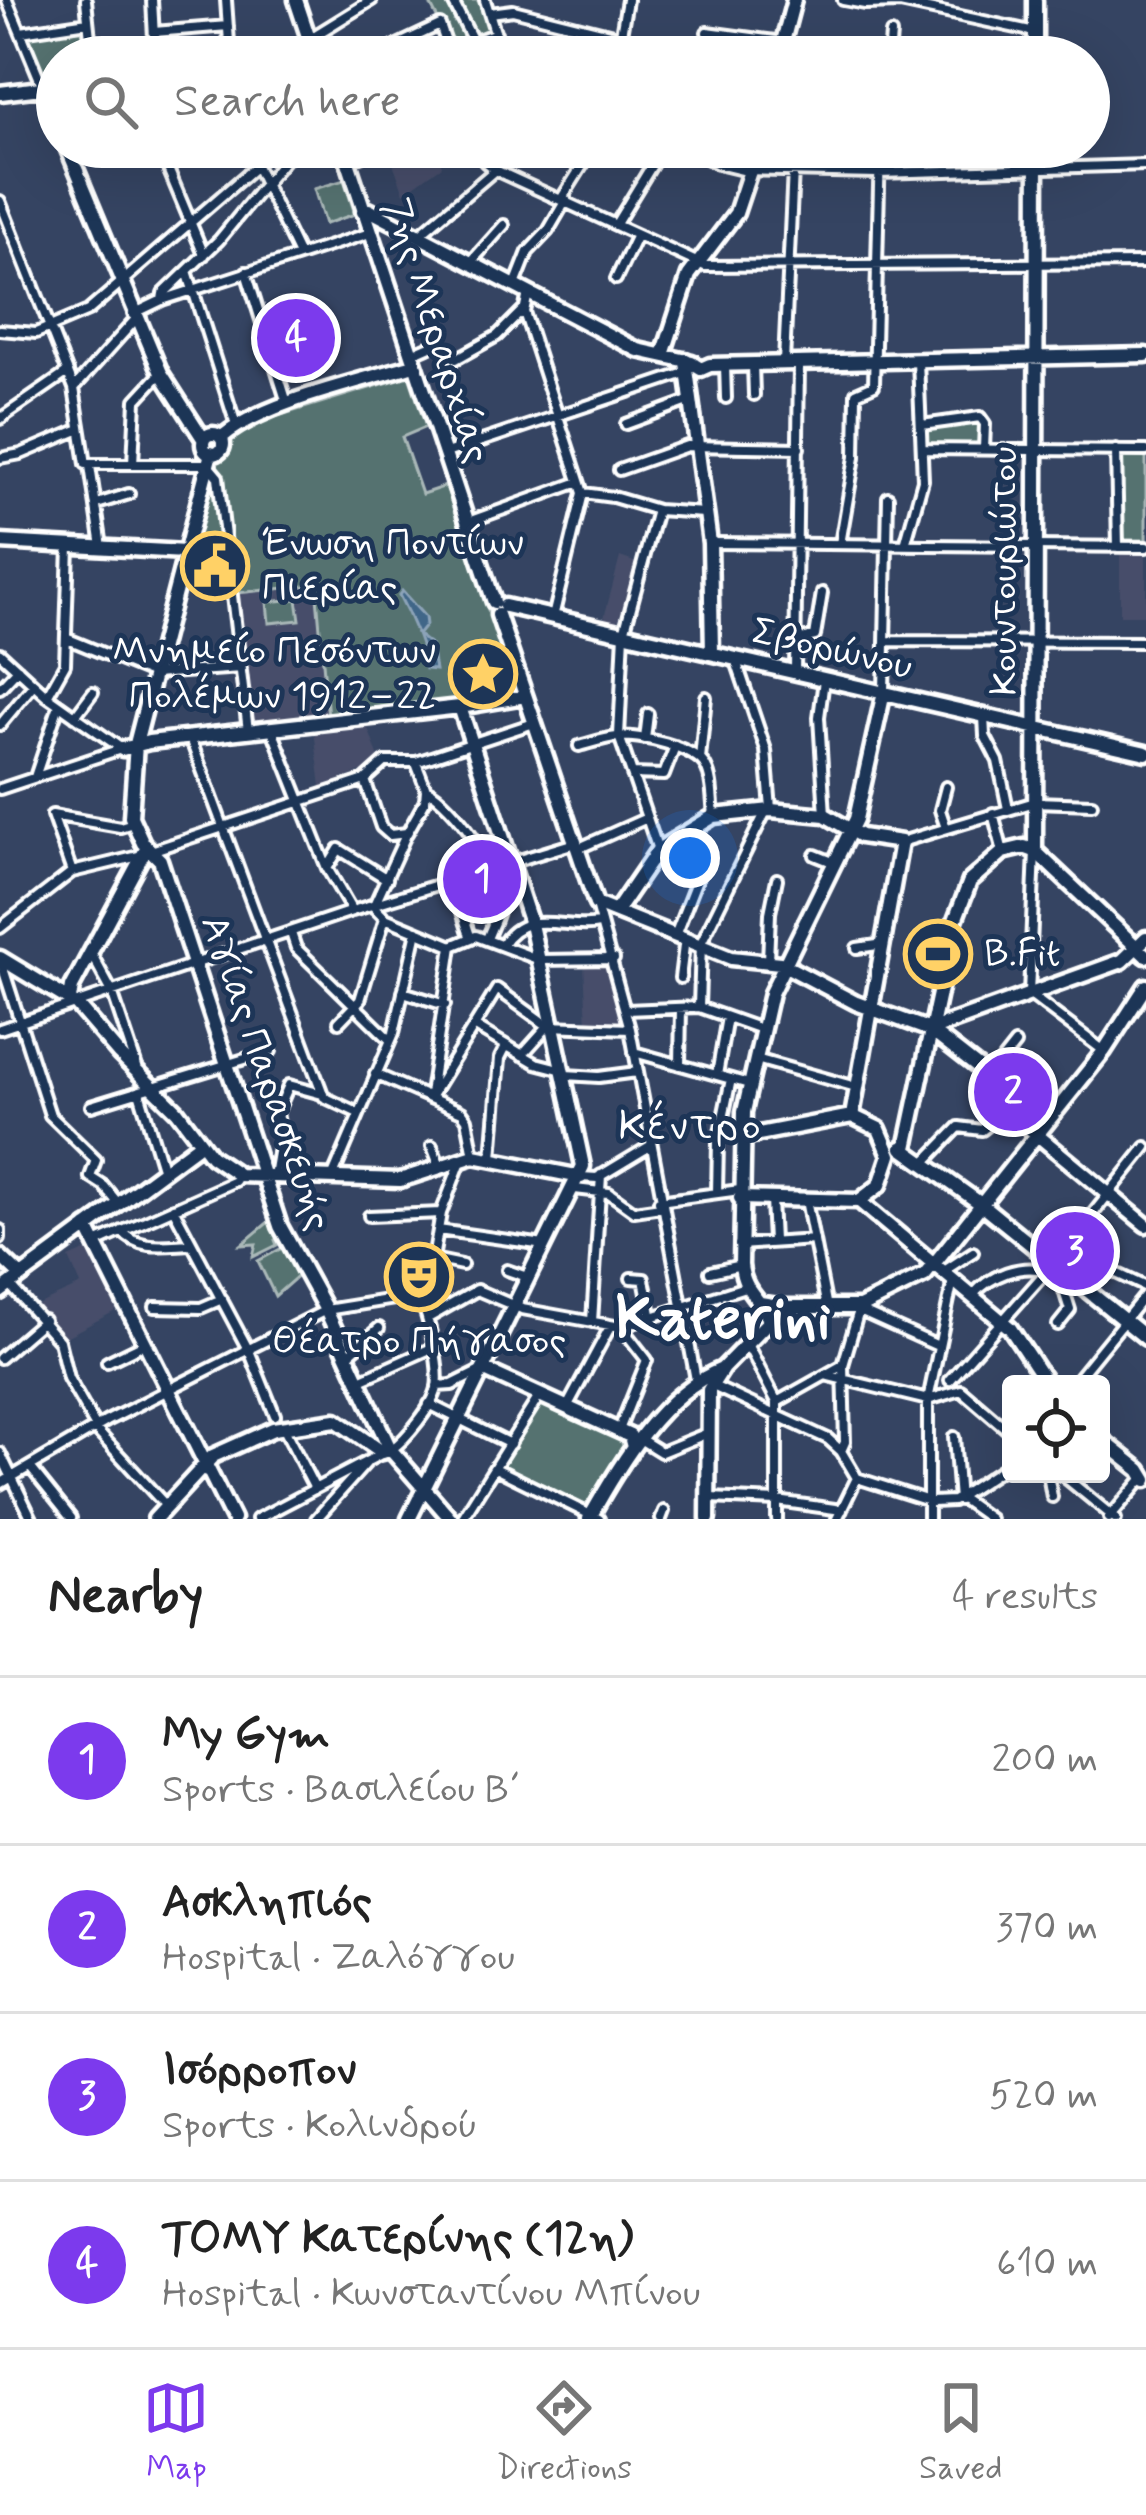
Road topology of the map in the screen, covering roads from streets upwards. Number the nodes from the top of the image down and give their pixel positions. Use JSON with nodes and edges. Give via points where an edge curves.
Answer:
{"nodes":[{"id":1,"x":7,"y":0,"type":"edge"},
{"id":2,"x":86,"y":0,"type":"edge"},
{"id":3,"x":152,"y":0,"type":"edge"},
{"id":4,"x":226,"y":0,"type":"edge"},
{"id":5,"x":296,"y":0,"type":"edge"},
{"id":6,"x":372,"y":0,"type":"edge"},
{"id":7,"x":452,"y":0,"type":"edge"},
{"id":8,"x":485,"y":0,"type":"edge"},
{"id":9,"x":627,"y":0,"type":"edge"},
{"id":10,"x":794,"y":0,"type":"edge"},
{"id":11,"x":843,"y":0,"type":"edge"},
{"id":12,"x":1035,"y":0,"type":"edge"},
{"id":13,"x":865,"y":2,"type":"edge"},
{"id":14,"x":490,"y":13,"type":"junction"},
{"id":15,"x":88,"y":22,"type":"junction"},
{"id":16,"x":228,"y":26,"type":"junction"},
{"id":17,"x":20,"y":32,"type":"junction"},
{"id":18,"x":154,"y":32,"type":"junction"},
{"id":19,"x":707,"y":32,"type":"dead end"},
{"id":20,"x":1035,"y":32,"type":"junction"},
{"id":21,"x":496,"y":33,"type":"junction"},
{"id":22,"x":725,"y":34,"type":"joint"},
{"id":23,"x":90,"y":36,"type":"edge"},
{"id":24,"x":154,"y":36,"type":"edge"},
{"id":25,"x":229,"y":36,"type":"edge"},
{"id":26,"x":308,"y":36,"type":"edge"},
{"id":27,"x":314,"y":36,"type":"edge"},
{"id":28,"x":417,"y":36,"type":"edge"},
{"id":29,"x":444,"y":36,"type":"edge"},
{"id":30,"x":470,"y":36,"type":"edge"},
{"id":31,"x":487,"y":36,"type":"edge"},
{"id":32,"x":497,"y":36,"type":"edge"},
{"id":33,"x":617,"y":36,"type":"edge"},
{"id":34,"x":621,"y":36,"type":"edge"},
{"id":35,"x":740,"y":36,"type":"edge"},
{"id":36,"x":785,"y":36,"type":"edge"},
{"id":37,"x":1035,"y":36,"type":"edge"},
{"id":38,"x":36,"y":61,"type":"edge"},
{"id":39,"x":36,"y":88,"type":"edge"},
{"id":40,"x":0,"y":93,"type":"edge"},
{"id":41,"x":1146,"y":165,"type":"edge"},
{"id":42,"x":1110,"y":166,"type":"edge"},
{"id":43,"x":75,"y":168,"type":"edge"},
{"id":44,"x":167,"y":168,"type":"edge"},
{"id":45,"x":254,"y":168,"type":"edge"},
{"id":46,"x":256,"y":168,"type":"edge"},
{"id":47,"x":279,"y":168,"type":"edge"},
{"id":48,"x":350,"y":168,"type":"edge"},
{"id":49,"x":492,"y":168,"type":"edge"},
{"id":50,"x":582,"y":168,"type":"edge"},
{"id":51,"x":650,"y":168,"type":"edge"},
{"id":52,"x":730,"y":168,"type":"edge"},
{"id":53,"x":878,"y":168,"type":"edge"},
{"id":54,"x":1010,"y":168,"type":"edge"},
{"id":55,"x":1036,"y":168,"type":"edge"},
{"id":56,"x":754,"y":169,"type":"junction"},
{"id":57,"x":792,"y":169,"type":"junction"},
{"id":58,"x":495,"y":170,"type":"junction"},
{"id":59,"x":878,"y":173,"type":"junction"},
{"id":60,"x":265,"y":187,"type":"junction"},
{"id":61,"x":564,"y":199,"type":"junction"},
{"id":62,"x":0,"y":201,"type":"edge"},
{"id":63,"x":370,"y":220,"type":"junction"},
{"id":64,"x":190,"y":224,"type":"junction"},
{"id":65,"x":616,"y":224,"type":"junction"},
{"id":66,"x":504,"y":225,"type":"dead end"},
{"id":67,"x":637,"y":235,"type":"junction"},
{"id":68,"x":418,"y":236,"type":"junction"},
{"id":69,"x":203,"y":255,"type":"junction"},
{"id":70,"x":299,"y":255,"type":"junction"},
{"id":71,"x":470,"y":263,"type":"junction"},
{"id":72,"x":1036,"y":263,"type":"junction"},
{"id":73,"x":1146,"y":263,"type":"edge"},
{"id":74,"x":696,"y":264,"type":"junction"},
{"id":75,"x":788,"y":267,"type":"junction"},
{"id":76,"x":876,"y":267,"type":"junction"},
{"id":77,"x":188,"y":271,"type":"junction"},
{"id":78,"x":245,"y":272,"type":"junction"},
{"id":79,"x":616,"y":279,"type":"dead end"},
{"id":80,"x":122,"y":284,"type":"junction"},
{"id":81,"x":192,"y":290,"type":"junction"},
{"id":82,"x":521,"y":290,"type":"junction"},
{"id":83,"x":162,"y":300,"type":"junction"},
{"id":84,"x":524,"y":310,"type":"junction"},
{"id":85,"x":134,"y":316,"type":"junction"},
{"id":86,"x":51,"y":328,"type":"junction"},
{"id":87,"x":0,"y":330,"type":"edge"},
{"id":88,"x":1146,"y":355,"type":"edge"},
{"id":89,"x":666,"y":356,"type":"junction"},
{"id":90,"x":1034,"y":357,"type":"junction"},
{"id":91,"x":412,"y":360,"type":"junction"},
{"id":92,"x":918,"y":360,"type":"junction"},
{"id":93,"x":874,"y":361,"type":"junction"},
{"id":94,"x":791,"y":363,"type":"junction"},
{"id":95,"x":753,"y":364,"type":"junction"},
{"id":96,"x":694,"y":369,"type":"junction"},
{"id":97,"x":68,"y":372,"type":"junction"},
{"id":98,"x":161,"y":373,"type":"junction"},
{"id":99,"x":74,"y":388,"type":"junction"},
{"id":100,"x":754,"y":395,"type":"dead end"},
{"id":101,"x":691,"y":396,"type":"junction"},
{"id":102,"x":726,"y":398,"type":"dead end"},
{"id":103,"x":287,"y":404,"type":"junction"},
{"id":104,"x":0,"y":406,"type":"edge"},
{"id":105,"x":10,"y":412,"type":"junction"},
{"id":106,"x":558,"y":414,"type":"junction"},
{"id":107,"x":0,"y":419,"type":"edge"},
{"id":108,"x":626,"y":424,"type":"dead end"},
{"id":109,"x":236,"y":425,"type":"junction"},
{"id":110,"x":922,"y":425,"type":"junction"},
{"id":111,"x":80,"y":429,"type":"junction"},
{"id":112,"x":697,"y":446,"type":"junction"},
{"id":113,"x":799,"y":448,"type":"junction"},
{"id":114,"x":923,"y":449,"type":"junction"},
{"id":115,"x":984,"y":449,"type":"junction"},
{"id":116,"x":1035,"y":450,"type":"junction"},
{"id":117,"x":1116,"y":450,"type":"junction"},
{"id":118,"x":1146,"y":451,"type":"edge"},
{"id":119,"x":208,"y":453,"type":"junction"},
{"id":120,"x":444,"y":454,"type":"junction"},
{"id":121,"x":0,"y":458,"type":"edge"},
{"id":122,"x":134,"y":464,"type":"junction"},
{"id":123,"x":88,"y":465,"type":"junction"},
{"id":124,"x":620,"y":470,"type":"dead end"},
{"id":125,"x":579,"y":482,"type":"junction"},
{"id":126,"x":129,"y":494,"type":"dead end"},
{"id":127,"x":583,"y":494,"type":"junction"},
{"id":128,"x":888,"y":497,"type":"dead end"},
{"id":129,"x":97,"y":504,"type":"junction"},
{"id":130,"x":657,"y":510,"type":"junction"},
{"id":131,"x":706,"y":513,"type":"junction"},
{"id":132,"x":467,"y":522,"type":"junction"},
{"id":133,"x":0,"y":542,"type":"edge"},
{"id":134,"x":710,"y":543,"type":"junction"},
{"id":135,"x":799,"y":544,"type":"junction"},
{"id":136,"x":840,"y":544,"type":"junction"},
{"id":137,"x":226,"y":545,"type":"junction"},
{"id":138,"x":887,"y":545,"type":"junction"},
{"id":139,"x":905,"y":545,"type":"junction"},
{"id":140,"x":1034,"y":546,"type":"junction"},
{"id":141,"x":69,"y":547,"type":"junction"},
{"id":142,"x":1118,"y":547,"type":"junction"},
{"id":143,"x":1146,"y":547,"type":"edge"},
{"id":144,"x":103,"y":548,"type":"junction"},
{"id":145,"x":186,"y":549,"type":"junction"},
{"id":146,"x":822,"y":593,"type":"dead end"},
{"id":147,"x":499,"y":607,"type":"junction"},
{"id":148,"x":553,"y":616,"type":"junction"},
{"id":149,"x":624,"y":633,"type":"junction"},
{"id":150,"x":68,"y":639,"type":"junction"},
{"id":151,"x":797,"y":640,"type":"junction"},
{"id":152,"x":886,"y":641,"type":"junction"},
{"id":153,"x":1034,"y":642,"type":"junction"},
{"id":154,"x":1146,"y":642,"type":"edge"},
{"id":155,"x":0,"y":653,"type":"edge"},
{"id":156,"x":712,"y":653,"type":"junction"},
{"id":157,"x":735,"y":658,"type":"junction"},
{"id":158,"x":241,"y":668,"type":"junction"},
{"id":159,"x":17,"y":669,"type":"junction"},
{"id":160,"x":795,"y":672,"type":"junction"},
{"id":161,"x":154,"y":674,"type":"junction"},
{"id":162,"x":824,"y":679,"type":"junction"},
{"id":163,"x":34,"y":684,"type":"junction"},
{"id":164,"x":0,"y":688,"type":"edge"},
{"id":165,"x":93,"y":692,"type":"dead end"},
{"id":166,"x":884,"y":692,"type":"junction"},
{"id":167,"x":47,"y":696,"type":"junction"},
{"id":168,"x":525,"y":696,"type":"junction"},
{"id":169,"x":706,"y":698,"type":"dead end"},
{"id":170,"x":59,"y":705,"type":"junction"},
{"id":171,"x":460,"y":707,"type":"junction"},
{"id":172,"x":647,"y":714,"type":"dead end"},
{"id":173,"x":75,"y":716,"type":"junction"},
{"id":174,"x":985,"y":716,"type":"junction"},
{"id":175,"x":534,"y":723,"type":"junction"},
{"id":176,"x":0,"y":724,"type":"edge"},
{"id":177,"x":1035,"y":727,"type":"junction"},
{"id":178,"x":272,"y":730,"type":"junction"},
{"id":179,"x":248,"y":732,"type":"junction"},
{"id":180,"x":619,"y":736,"type":"junction"},
{"id":181,"x":190,"y":738,"type":"junction"},
{"id":182,"x":645,"y":739,"type":"junction"},
{"id":183,"x":472,"y":743,"type":"junction"},
{"id":184,"x":129,"y":746,"type":"junction"},
{"id":185,"x":579,"y":746,"type":"dead end"},
{"id":186,"x":675,"y":746,"type":"junction"},
{"id":187,"x":1146,"y":753,"type":"edge"},
{"id":188,"x":700,"y":758,"type":"junction"},
{"id":189,"x":416,"y":762,"type":"junction"},
{"id":190,"x":632,"y":774,"type":"junction"},
{"id":191,"x":34,"y":778,"type":"junction"},
{"id":192,"x":365,"y":781,"type":"junction"},
{"id":193,"x":946,"y":787,"type":"dead end"},
{"id":194,"x":0,"y":789,"type":"edge"},
{"id":195,"x":426,"y":789,"type":"junction"},
{"id":196,"x":299,"y":800,"type":"junction"},
{"id":197,"x":1035,"y":802,"type":"junction"},
{"id":198,"x":1092,"y":804,"type":"dead end"},
{"id":199,"x":1008,"y":809,"type":"junction"},
{"id":200,"x":769,"y":811,"type":"junction"},
{"id":201,"x":993,"y":813,"type":"junction"},
{"id":202,"x":825,"y":815,"type":"junction"},
{"id":203,"x":714,"y":816,"type":"junction"},
{"id":204,"x":647,"y":818,"type":"junction"},
{"id":205,"x":133,"y":823,"type":"junction"},
{"id":206,"x":223,"y":827,"type":"junction"},
{"id":207,"x":946,"y":828,"type":"junction"},
{"id":208,"x":850,"y":832,"type":"junction"},
{"id":209,"x":406,"y":833,"type":"junction"},
{"id":210,"x":902,"y":842,"type":"junction"},
{"id":211,"x":576,"y":846,"type":"junction"},
{"id":212,"x":658,"y":850,"type":"junction"},
{"id":213,"x":146,"y":851,"type":"junction"},
{"id":214,"x":1003,"y":851,"type":"junction"},
{"id":215,"x":1035,"y":851,"type":"junction"},
{"id":216,"x":815,"y":855,"type":"dead end"},
{"id":217,"x":513,"y":861,"type":"junction"},
{"id":218,"x":835,"y":863,"type":"junction"},
{"id":219,"x":327,"y":868,"type":"junction"},
{"id":220,"x":491,"y":868,"type":"junction"},
{"id":221,"x":701,"y":869,"type":"dead end"},
{"id":222,"x":71,"y":872,"type":"junction"},
{"id":223,"x":387,"y":879,"type":"junction"},
{"id":224,"x":777,"y":879,"type":"dead end"},
{"id":225,"x":452,"y":881,"type":"junction"},
{"id":226,"x":596,"y":904,"type":"junction"},
{"id":227,"x":374,"y":906,"type":"junction"},
{"id":228,"x":352,"y":911,"type":"junction"},
{"id":229,"x":621,"y":912,"type":"junction"},
{"id":230,"x":385,"y":918,"type":"junction"},
{"id":231,"x":531,"y":924,"type":"junction"},
{"id":232,"x":602,"y":927,"type":"junction"},
{"id":233,"x":0,"y":928,"type":"edge"},
{"id":234,"x":417,"y":932,"type":"junction"},
{"id":235,"x":291,"y":933,"type":"junction"},
{"id":236,"x":681,"y":935,"type":"junction"},
{"id":237,"x":470,"y":936,"type":"junction"},
{"id":238,"x":487,"y":940,"type":"junction"},
{"id":239,"x":266,"y":941,"type":"junction"},
{"id":240,"x":701,"y":944,"type":"junction"},
{"id":241,"x":884,"y":944,"type":"junction"},
{"id":242,"x":502,"y":945,"type":"junction"},
{"id":243,"x":452,"y":946,"type":"junction"},
{"id":244,"x":1143,"y":947,"type":"edge"},
{"id":245,"x":857,"y":948,"type":"dead end"},
{"id":246,"x":91,"y":952,"type":"junction"},
{"id":247,"x":0,"y":958,"type":"edge"},
{"id":248,"x":614,"y":959,"type":"junction"},
{"id":249,"x":540,"y":960,"type":"junction"},
{"id":250,"x":767,"y":962,"type":"junction"},
{"id":251,"x":195,"y":964,"type":"junction"},
{"id":252,"x":787,"y":967,"type":"junction"},
{"id":253,"x":680,"y":978,"type":"dead end"},
{"id":254,"x":1146,"y":986,"type":"edge"},
{"id":255,"x":112,"y":992,"type":"junction"},
{"id":256,"x":403,"y":992,"type":"junction"},
{"id":257,"x":1028,"y":994,"type":"junction"},
{"id":258,"x":73,"y":1001,"type":"junction"},
{"id":259,"x":445,"y":1005,"type":"junction"},
{"id":260,"x":356,"y":1006,"type":"junction"},
{"id":261,"x":699,"y":1007,"type":"junction"},
{"id":262,"x":681,"y":1008,"type":"junction"},
{"id":263,"x":626,"y":1010,"type":"junction"},
{"id":264,"x":872,"y":1010,"type":"junction"},
{"id":265,"x":728,"y":1017,"type":"junction"},
{"id":266,"x":20,"y":1022,"type":"junction"},
{"id":267,"x":339,"y":1022,"type":"dead end"},
{"id":268,"x":474,"y":1026,"type":"junction"},
{"id":269,"x":551,"y":1026,"type":"junction"},
{"id":270,"x":0,"y":1029,"type":"edge"},
{"id":271,"x":630,"y":1029,"type":"junction"},
{"id":272,"x":763,"y":1029,"type":"junction"},
{"id":273,"x":937,"y":1030,"type":"junction"},
{"id":274,"x":390,"y":1040,"type":"junction"},
{"id":275,"x":1015,"y":1044,"type":"dead end"},
{"id":276,"x":506,"y":1046,"type":"junction"},
{"id":277,"x":272,"y":1051,"type":"dead end"},
{"id":278,"x":1104,"y":1051,"type":"junction"},
{"id":279,"x":634,"y":1052,"type":"junction"},
{"id":280,"x":522,"y":1055,"type":"junction"},
{"id":281,"x":756,"y":1059,"type":"junction"},
{"id":282,"x":226,"y":1063,"type":"junction"},
{"id":283,"x":680,"y":1065,"type":"junction"},
{"id":284,"x":638,"y":1072,"type":"junction"},
{"id":285,"x":565,"y":1073,"type":"junction"},
{"id":286,"x":140,"y":1074,"type":"junction"},
{"id":287,"x":375,"y":1074,"type":"junction"},
{"id":288,"x":717,"y":1075,"type":"junction"},
{"id":289,"x":988,"y":1077,"type":"junction"},
{"id":290,"x":731,"y":1079,"type":"junction"},
{"id":291,"x":750,"y":1085,"type":"junction"},
{"id":292,"x":856,"y":1087,"type":"junction"},
{"id":293,"x":146,"y":1089,"type":"junction"},
{"id":294,"x":322,"y":1094,"type":"junction"},
{"id":295,"x":430,"y":1095,"type":"junction"},
{"id":296,"x":91,"y":1106,"type":"dead end"},
{"id":297,"x":1012,"y":1106,"type":"junction"},
{"id":298,"x":358,"y":1113,"type":"junction"},
{"id":299,"x":852,"y":1116,"type":"junction"},
{"id":300,"x":1037,"y":1135,"type":"junction"},
{"id":301,"x":743,"y":1137,"type":"junction"},
{"id":302,"x":201,"y":1143,"type":"junction"},
{"id":303,"x":432,"y":1146,"type":"dead end"},
{"id":304,"x":650,"y":1146,"type":"junction"},
{"id":305,"x":1146,"y":1147,"type":"edge"},
{"id":306,"x":906,"y":1148,"type":"junction"},
{"id":307,"x":889,"y":1150,"type":"junction"},
{"id":308,"x":467,"y":1158,"type":"junction"},
{"id":309,"x":492,"y":1158,"type":"junction"},
{"id":310,"x":926,"y":1162,"type":"junction"},
{"id":311,"x":440,"y":1169,"type":"junction"},
{"id":312,"x":163,"y":1171,"type":"junction"},
{"id":313,"x":601,"y":1174,"type":"junction"},
{"id":314,"x":239,"y":1175,"type":"junction"},
{"id":315,"x":269,"y":1178,"type":"junction"},
{"id":316,"x":332,"y":1179,"type":"junction"},
{"id":317,"x":578,"y":1183,"type":"junction"},
{"id":318,"x":601,"y":1192,"type":"junction"},
{"id":319,"x":717,"y":1193,"type":"junction"},
{"id":320,"x":740,"y":1194,"type":"junction"},
{"id":321,"x":1109,"y":1194,"type":"junction"},
{"id":322,"x":771,"y":1200,"type":"junction"},
{"id":323,"x":800,"y":1200,"type":"junction"},
{"id":324,"x":859,"y":1201,"type":"junction"},
{"id":325,"x":660,"y":1204,"type":"junction"},
{"id":326,"x":981,"y":1204,"type":"junction"},
{"id":327,"x":112,"y":1208,"type":"junction"},
{"id":328,"x":172,"y":1208,"type":"junction"},
{"id":329,"x":441,"y":1213,"type":"junction"},
{"id":330,"x":369,"y":1216,"type":"dead end"},
{"id":331,"x":1146,"y":1225,"type":"edge"},
{"id":332,"x":87,"y":1227,"type":"junction"},
{"id":333,"x":438,"y":1229,"type":"junction"},
{"id":334,"x":120,"y":1232,"type":"junction"},
{"id":335,"x":773,"y":1240,"type":"junction"},
{"id":336,"x":814,"y":1240,"type":"junction"},
{"id":337,"x":95,"y":1243,"type":"junction"},
{"id":338,"x":191,"y":1244,"type":"junction"},
{"id":339,"x":545,"y":1245,"type":"junction"},
{"id":340,"x":739,"y":1245,"type":"junction"},
{"id":341,"x":973,"y":1252,"type":"dead end"},
{"id":342,"x":0,"y":1256,"type":"edge"},
{"id":343,"x":434,"y":1258,"type":"junction"},
{"id":344,"x":1054,"y":1264,"type":"junction"},
{"id":345,"x":462,"y":1265,"type":"dead end"},
{"id":346,"x":741,"y":1265,"type":"junction"},
{"id":347,"x":507,"y":1270,"type":"dead end"},
{"id":348,"x":710,"y":1272,"type":"dead end"},
{"id":349,"x":940,"y":1274,"type":"junction"},
{"id":350,"x":631,"y":1277,"type":"dead end"},
{"id":351,"x":529,"y":1278,"type":"junction"},
{"id":352,"x":10,"y":1283,"type":"edge"},
{"id":353,"x":745,"y":1287,"type":"junction"},
{"id":354,"x":1146,"y":1290,"type":"edge"},
{"id":355,"x":419,"y":1295,"type":"junction"},
{"id":356,"x":972,"y":1296,"type":"junction"},
{"id":357,"x":222,"y":1299,"type":"junction"},
{"id":358,"x":758,"y":1302,"type":"junction"},
{"id":359,"x":514,"y":1306,"type":"junction"},
{"id":360,"x":155,"y":1307,"type":"dead end"},
{"id":361,"x":785,"y":1307,"type":"junction"},
{"id":362,"x":827,"y":1307,"type":"junction"},
{"id":363,"x":681,"y":1308,"type":"junction"},
{"id":364,"x":860,"y":1309,"type":"junction"},
{"id":365,"x":326,"y":1310,"type":"junction"},
{"id":366,"x":428,"y":1318,"type":"junction"},
{"id":367,"x":44,"y":1319,"type":"junction"},
{"id":368,"x":652,"y":1319,"type":"junction"},
{"id":369,"x":1123,"y":1320,"type":"junction"},
{"id":370,"x":1002,"y":1321,"type":"junction"},
{"id":371,"x":592,"y":1322,"type":"junction"},
{"id":372,"x":768,"y":1323,"type":"junction"},
{"id":373,"x":1058,"y":1325,"type":"dead end"},
{"id":374,"x":615,"y":1327,"type":"junction"},
{"id":375,"x":379,"y":1328,"type":"dead end"},
{"id":376,"x":1146,"y":1338,"type":"edge"},
{"id":377,"x":145,"y":1344,"type":"junction"},
{"id":378,"x":748,"y":1346,"type":"junction"},
{"id":379,"x":938,"y":1346,"type":"junction"},
{"id":380,"x":432,"y":1348,"type":"junction"},
{"id":381,"x":249,"y":1350,"type":"junction"},
{"id":382,"x":348,"y":1355,"type":"junction"},
{"id":383,"x":0,"y":1358,"type":"edge"},
{"id":384,"x":107,"y":1362,"type":"dead end"},
{"id":385,"x":843,"y":1365,"type":"junction"},
{"id":386,"x":934,"y":1366,"type":"junction"},
{"id":387,"x":723,"y":1368,"type":"junction"},
{"id":388,"x":485,"y":1370,"type":"junction"},
{"id":389,"x":1040,"y":1375,"type":"edge"},
{"id":390,"x":1080,"y":1375,"type":"edge"},
{"id":391,"x":828,"y":1376,"type":"junction"},
{"id":392,"x":360,"y":1380,"type":"junction"},
{"id":393,"x":844,"y":1380,"type":"junction"},
{"id":394,"x":950,"y":1380,"type":"junction"},
{"id":395,"x":696,"y":1381,"type":"junction"},
{"id":396,"x":437,"y":1386,"type":"junction"},
{"id":397,"x":168,"y":1390,"type":"junction"},
{"id":398,"x":710,"y":1390,"type":"junction"},
{"id":399,"x":961,"y":1390,"type":"junction"},
{"id":400,"x":540,"y":1395,"type":"junction"},
{"id":401,"x":928,"y":1400,"type":"junction"},
{"id":402,"x":777,"y":1402,"type":"junction"},
{"id":403,"x":429,"y":1403,"type":"junction"},
{"id":404,"x":567,"y":1407,"type":"junction"},
{"id":405,"x":775,"y":1416,"type":"junction"},
{"id":406,"x":460,"y":1419,"type":"junction"},
{"id":407,"x":279,"y":1420,"type":"junction"},
{"id":408,"x":1002,"y":1424,"type":"edge"},
{"id":409,"x":95,"y":1427,"type":"junction"},
{"id":410,"x":619,"y":1430,"type":"junction"},
{"id":411,"x":707,"y":1433,"type":"junction"},
{"id":412,"x":954,"y":1437,"type":"dead end"},
{"id":413,"x":637,"y":1443,"type":"junction"},
{"id":414,"x":510,"y":1444,"type":"junction"},
{"id":415,"x":1110,"y":1446,"type":"edge"},
{"id":416,"x":387,"y":1451,"type":"junction"},
{"id":417,"x":841,"y":1451,"type":"junction"},
{"id":418,"x":0,"y":1453,"type":"edge"},
{"id":419,"x":368,"y":1460,"type":"junction"},
{"id":420,"x":204,"y":1465,"type":"junction"},
{"id":421,"x":30,"y":1467,"type":"junction"},
{"id":422,"x":495,"y":1468,"type":"junction"},
{"id":423,"x":1002,"y":1469,"type":"edge"},
{"id":424,"x":1144,"y":1473,"type":"edge"},
{"id":425,"x":11,"y":1477,"type":"junction"},
{"id":426,"x":857,"y":1478,"type":"junction"},
{"id":427,"x":1050,"y":1483,"type":"edge"},
{"id":428,"x":1069,"y":1483,"type":"edge"},
{"id":429,"x":0,"y":1484,"type":"edge"},
{"id":430,"x":314,"y":1487,"type":"junction"},
{"id":431,"x":424,"y":1490,"type":"junction"},
{"id":432,"x":1052,"y":1497,"type":"dead end"},
{"id":433,"x":708,"y":1498,"type":"junction"},
{"id":434,"x":961,"y":1499,"type":"junction"},
{"id":435,"x":926,"y":1500,"type":"junction"},
{"id":436,"x":777,"y":1501,"type":"junction"},
{"id":437,"x":167,"y":1507,"type":"junction"},
{"id":438,"x":328,"y":1514,"type":"edge"},
{"id":439,"x":842,"y":1516,"type":"edge"},
{"id":440,"x":71,"y":1518,"type":"edge"},
{"id":441,"x":593,"y":1518,"type":"edge"},
{"id":442,"x":1112,"y":1518,"type":"edge"},
{"id":443,"x":32,"y":1519,"type":"edge"},
{"id":444,"x":155,"y":1519,"type":"edge"},
{"id":445,"x":232,"y":1519,"type":"edge"},
{"id":446,"x":257,"y":1519,"type":"edge"},
{"id":447,"x":316,"y":1519,"type":"edge"},
{"id":448,"x":410,"y":1519,"type":"edge"},
{"id":449,"x":451,"y":1519,"type":"edge"},
{"id":450,"x":462,"y":1519,"type":"edge"},
{"id":451,"x":708,"y":1519,"type":"edge"},
{"id":452,"x":777,"y":1519,"type":"edge"},
{"id":453,"x":928,"y":1519,"type":"edge"},
{"id":454,"x":991,"y":1519,"type":"edge"}],
"edges":[{"from":1,"to":17,"type":"street"},
{"from":2,"to":15,"type":"street"},
{"from":3,"to":18,"type":"street"},
{"from":4,"to":16,"type":"street"},
{"from":5,"to":26,"type":"street"},
{"from":6,"to":27,"type":"street"},
{"from":7,"to":30,"type":"street"},
{"from":8,"to":14,"type":"street"},
{"from":9,"to":34,"type":"street"},
{"from":10,"to":36,"type":"street"},
{"from":11,"to":13,"type":"street"},
{"from":12,"to":20,"type":"street"},
{"from":13,"to":20,"type":"street"},
{"from":14,"to":21,"type":"street"},
{"from":14,"to":33,"type":"street","via":[[513,10]]},
{"from":15,"to":17,"type":"street"},
{"from":15,"to":23,"type":"street"},
{"from":16,"to":18,"type":"street"},
{"from":16,"to":25,"type":"street"},
{"from":17,"to":38,"type":"street"},
{"from":18,"to":24,"type":"street"},
{"from":19,"to":22,"type":"street"},
{"from":20,"to":37,"type":"street"},
{"from":21,"to":31,"type":"street"},
{"from":21,"to":32,"type":"street"},
{"from":22,"to":35,"type":"street"},
{"from":28,"to":29,"type":"street","via":[[440,25]]},
{"from":39,"to":40,"type":"street"},
{"from":41,"to":42,"type":"street"},
{"from":43,"to":80,"type":"street"},
{"from":44,"to":64,"type":"street"},
{"from":45,"to":64,"type":"street"},
{"from":46,"to":60,"type":"street"},
{"from":47,"to":60,"type":"street"},
{"from":48,"to":63,"type":"street","name":"7ης Μεραρχίας"},
{"from":49,"to":58,"type":"street"},
{"from":50,"to":61,"type":"street"},
{"from":51,"to":65,"type":"street"},
{"from":52,"to":56,"type":"street"},
{"from":53,"to":59,"type":"street"},
{"from":54,"to":59,"type":"street"},
{"from":55,"to":72,"type":"street","name":"Κουντουριώτου"},
{"from":56,"to":57,"type":"street"},
{"from":56,"to":74,"type":"street","via":[[736,213]]},
{"from":57,"to":59,"type":"street"},
{"from":57,"to":75,"type":"street"},
{"from":58,"to":61,"type":"street"},
{"from":58,"to":68,"type":"street"},
{"from":59,"to":76,"type":"street"},
{"from":60,"to":69,"type":"street"},
{"from":60,"to":70,"type":"street"},
{"from":61,"to":65,"type":"street"},
{"from":61,"to":82,"type":"street","via":[[528,253]]},
{"from":62,"to":86,"type":"street"},
{"from":63,"to":68,"type":"street"},
{"from":63,"to":70,"type":"street"},
{"from":63,"to":91,"type":"street","name":"7ης Μεραρχίας"},
{"from":64,"to":69,"type":"street"},
{"from":64,"to":80,"type":"street"},
{"from":65,"to":67,"type":"street"},
{"from":66,"to":71,"type":"street"},
{"from":67,"to":74,"type":"street"},
{"from":67,"to":79,"type":"street"},
{"from":68,"to":71,"type":"street"},
{"from":69,"to":77,"type":"street"},
{"from":70,"to":78,"type":"street"},
{"from":71,"to":82,"type":"street"},
{"from":72,"to":73,"type":"street"},
{"from":72,"to":76,"type":"street"},
{"from":72,"to":90,"type":"street","name":"Κουντουριώτου"},
{"from":74,"to":75,"type":"street"},
{"from":74,"to":89,"type":"street"},
{"from":75,"to":76,"type":"street"},
{"from":75,"to":94,"type":"street"},
{"from":76,"to":93,"type":"street"},
{"from":77,"to":81,"type":"street"},
{"from":77,"to":83,"type":"street"},
{"from":78,"to":81,"type":"street"},
{"from":78,"to":103,"type":"street"},
{"from":80,"to":85,"type":"street"},
{"from":80,"to":86,"type":"street"},
{"from":81,"to":83,"type":"street"},
{"from":81,"to":109,"type":"street"},
{"from":82,"to":84,"type":"street"},
{"from":82,"to":89,"type":"street","via":[[638,350]]},
{"from":83,"to":85,"type":"street"},
{"from":84,"to":91,"type":"street","via":[[456,358],[437,343]]},
{"from":84,"to":106,"type":"street"},
{"from":85,"to":98,"type":"street"},
{"from":85,"to":99,"type":"street"},
{"from":86,"to":87,"type":"street"},
{"from":86,"to":97,"type":"street"},
{"from":88,"to":90,"type":"street"},
{"from":89,"to":96,"type":"street"},
{"from":90,"to":92,"type":"street"},
{"from":90,"to":116,"type":"street","name":"Κουντουριώτου"},
{"from":91,"to":103,"type":"street"},
{"from":91,"to":120,"type":"street","name":"7ης Μεραρχίας"},
{"from":92,"to":93,"type":"street"},
{"from":92,"to":110,"type":"street"},
{"from":93,"to":94,"type":"street"},
{"from":93,"to":136,"type":"street","via":[[874,386],[856,393]]},
{"from":94,"to":95,"type":"street"},
{"from":94,"to":113,"type":"street"},
{"from":95,"to":96,"type":"street"},
{"from":95,"to":100,"type":"street"},
{"from":96,"to":101,"type":"street"},
{"from":96,"to":102,"type":"street"},
{"from":96,"to":106,"type":"street"},
{"from":97,"to":99,"type":"street"},
{"from":97,"to":105,"type":"street"},
{"from":98,"to":119,"type":"street"},
{"from":98,"to":122,"type":"street","via":[[136,400]]},
{"from":99,"to":111,"type":"street"},
{"from":101,"to":108,"type":"street"},
{"from":101,"to":112,"type":"street"},
{"from":103,"to":109,"type":"street"},
{"from":104,"to":105,"type":"street"},
{"from":105,"to":107,"type":"street"},
{"from":106,"to":120,"type":"street"},
{"from":106,"to":125,"type":"street"},
{"from":109,"to":119,"type":"street","via":[[221,438],[210,434]]},
{"from":110,"to":114,"type":"street"},
{"from":110,"to":115,"type":"street","via":[[980,417]]},
{"from":111,"to":121,"type":"street"},
{"from":111,"to":123,"type":"street"},
{"from":112,"to":113,"type":"street"},
{"from":112,"to":124,"type":"street"},
{"from":112,"to":131,"type":"street"},
{"from":113,"to":135,"type":"street"},
{"from":114,"to":115,"type":"street"},
{"from":114,"to":139,"type":"street","via":[[920,500]]},
{"from":115,"to":116,"type":"street"},
{"from":116,"to":117,"type":"street"},
{"from":116,"to":140,"type":"street","name":"Κουντουριώτου"},
{"from":117,"to":118,"type":"street"},
{"from":117,"to":142,"type":"street"},
{"from":119,"to":122,"type":"street"},
{"from":119,"to":137,"type":"street"},
{"from":119,"to":145,"type":"street"},
{"from":120,"to":132,"type":"street","name":"7ης Μεραρχίας"},
{"from":122,"to":123,"type":"street"},
{"from":123,"to":129,"type":"street"},
{"from":125,"to":127,"type":"street"},
{"from":125,"to":132,"type":"street"},
{"from":126,"to":129,"type":"street"},
{"from":127,"to":130,"type":"street"},
{"from":127,"to":148,"type":"street"},
{"from":128,"to":138,"type":"street"},
{"from":129,"to":144,"type":"street"},
{"from":130,"to":131,"type":"street"},
{"from":130,"to":149,"type":"street"},
{"from":131,"to":134,"type":"street"},
{"from":132,"to":147,"type":"street","name":"7ης Μεραρχίας"},
{"from":133,"to":141,"type":"street"},
{"from":134,"to":135,"type":"street"},
{"from":134,"to":156,"type":"street"},
{"from":135,"to":136,"type":"street"},
{"from":135,"to":151,"type":"street"},
{"from":136,"to":138,"type":"street"},
{"from":137,"to":145,"type":"street"},
{"from":137,"to":158,"type":"street"},
{"from":138,"to":139,"type":"street"},
{"from":138,"to":152,"type":"street"},
{"from":139,"to":140,"type":"street"},
{"from":140,"to":142,"type":"street"},
{"from":140,"to":153,"type":"street","name":"Κουντουριώτου"},
{"from":141,"to":144,"type":"street"},
{"from":141,"to":150,"type":"street"},
{"from":142,"to":143,"type":"street"},
{"from":144,"to":145,"type":"street"},
{"from":145,"to":161,"type":"street"},
{"from":146,"to":151,"type":"street","via":[[815,636]]},
{"from":147,"to":148,"type":"street","name":"Σβορώνου"},
{"from":147,"to":168,"type":"street","name":"7ης Μεραρχίας"},
{"from":148,"to":149,"type":"street","name":"Σβορώνου"},
{"from":149,"to":156,"type":"street","name":"Σβορώνου"},
{"from":149,"to":180,"type":"street"},
{"from":150,"to":161,"type":"street"},
{"from":150,"to":167,"type":"street"},
{"from":151,"to":160,"type":"street"},
{"from":152,"to":153,"type":"street"},
{"from":152,"to":166,"type":"street"},
{"from":153,"to":154,"type":"street"},
{"from":153,"to":177,"type":"street","name":"Κουντουριώτου"},
{"from":155,"to":159,"type":"street"},
{"from":156,"to":157,"type":"street","name":"Σβορώνου"},
{"from":157,"to":160,"type":"street","name":"Σβορώνου"},
{"from":157,"to":200,"type":"street","via":[[766,750]]},
{"from":158,"to":161,"type":"street"},
{"from":158,"to":179,"type":"street"},
{"from":159,"to":163,"type":"street"},
{"from":159,"to":164,"type":"street"},
{"from":160,"to":162,"type":"street","name":"Σβορώνου"},
{"from":161,"to":184,"type":"street"},
{"from":162,"to":166,"type":"street","name":"Σβορώνου"},
{"from":162,"to":202,"type":"street"},
{"from":163,"to":167,"type":"street"},
{"from":163,"to":176,"type":"street"},
{"from":165,"to":173,"type":"street"},
{"from":166,"to":174,"type":"street","name":"Σβορώνου"},
{"from":166,"to":208,"type":"street"},
{"from":167,"to":170,"type":"street"},
{"from":168,"to":171,"type":"street"},
{"from":168,"to":175,"type":"street","name":"7ης Μεραρχίας"},
{"from":169,"to":188,"type":"street"},
{"from":170,"to":173,"type":"street"},
{"from":170,"to":191,"type":"street"},
{"from":171,"to":178,"type":"street"},
{"from":171,"to":183,"type":"street"},
{"from":172,"to":182,"type":"street"},
{"from":173,"to":184,"type":"street"},
{"from":174,"to":177,"type":"street","name":"Σβορώνου"},
{"from":174,"to":199,"type":"street"},
{"from":175,"to":183,"type":"street"},
{"from":175,"to":211,"type":"street","name":"7ης Μεραρχίας"},
{"from":177,"to":187,"type":"street","name":"Σβορώνου"},
{"from":177,"to":197,"type":"street","name":"Κουντουριώτου"},
{"from":178,"to":179,"type":"street"},
{"from":178,"to":196,"type":"street"},
{"from":179,"to":181,"type":"street"},
{"from":180,"to":182,"type":"street"},
{"from":180,"to":185,"type":"street"},
{"from":180,"to":190,"type":"street"},
{"from":181,"to":184,"type":"street"},
{"from":181,"to":206,"type":"street"},
{"from":182,"to":186,"type":"street"},
{"from":183,"to":189,"type":"street"},
{"from":183,"to":217,"type":"street"},
{"from":184,"to":191,"type":"street"},
{"from":184,"to":205,"type":"street"},
{"from":186,"to":188,"type":"street"},
{"from":186,"to":190,"type":"street","via":[[664,775]]},
{"from":188,"to":203,"type":"street"},
{"from":189,"to":192,"type":"street","via":[[385,762]]},
{"from":189,"to":195,"type":"street"},
{"from":190,"to":204,"type":"street"},
{"from":191,"to":194,"type":"street"},
{"from":192,"to":196,"type":"street"},
{"from":192,"to":209,"type":"street","via":[[381,827],[390,836]]},
{"from":193,"to":207,"type":"street"},
{"from":195,"to":209,"type":"street"},
{"from":195,"to":220,"type":"street","via":[[444,798]]},
{"from":196,"to":206,"type":"street"},
{"from":196,"to":219,"type":"street"},
{"from":197,"to":198,"type":"street"},
{"from":197,"to":199,"type":"street"},
{"from":197,"to":215,"type":"street","name":"Κουντουριώτου"},
{"from":199,"to":201,"type":"street"},
{"from":200,"to":202,"type":"street"},
{"from":200,"to":203,"type":"street"},
{"from":200,"to":240,"type":"street"},
{"from":201,"to":207,"type":"street"},
{"from":201,"to":214,"type":"street"},
{"from":202,"to":208,"type":"street"},
{"from":203,"to":212,"type":"street"},
{"from":204,"to":211,"type":"street"},
{"from":204,"to":212,"type":"street"},
{"from":205,"to":213,"type":"street","name":"Αγίας Παρασκευής"},
{"from":205,"to":222,"type":"street","via":[[52,815]]},
{"from":206,"to":213,"type":"street"},
{"from":206,"to":239,"type":"street"},
{"from":207,"to":210,"type":"street"},
{"from":208,"to":210,"type":"street"},
{"from":208,"to":218,"type":"street"},
{"from":209,"to":223,"type":"street"},
{"from":210,"to":241,"type":"street"},
{"from":211,"to":217,"type":"street"},
{"from":211,"to":226,"type":"street","name":"7ης Μεραρχίας"},
{"from":212,"to":229,"type":"street"},
{"from":213,"to":222,"type":"street"},
{"from":213,"to":246,"type":"street"},
{"from":213,"to":251,"type":"street","name":"Αγίας Παρασκευής"},
{"from":214,"to":215,"type":"street"},
{"from":214,"to":273,"type":"street","via":[[970,881],[954,923]]},
{"from":215,"to":244,"type":"street"},
{"from":215,"to":257,"type":"street","name":"Κουντουριώτου"},
{"from":216,"to":218,"type":"street"},
{"from":217,"to":220,"type":"street"},
{"from":217,"to":231,"type":"street"},
{"from":218,"to":252,"type":"street"},
{"from":219,"to":223,"type":"street","via":[[339,849]]},
{"from":219,"to":228,"type":"street"},
{"from":220,"to":225,"type":"street"},
{"from":220,"to":238,"type":"street","via":[[500,901]]},
{"from":221,"to":236,"type":"street"},
{"from":222,"to":233,"type":"street"},
{"from":223,"to":227,"type":"street"},
{"from":224,"to":250,"type":"street"},
{"from":225,"to":227,"type":"street"},
{"from":225,"to":237,"type":"street"},
{"from":226,"to":229,"type":"street"},
{"from":226,"to":232,"type":"street"},
{"from":227,"to":228,"type":"street"},
{"from":227,"to":230,"type":"street"},
{"from":228,"to":235,"type":"street"},
{"from":229,"to":232,"type":"street"},
{"from":229,"to":236,"type":"street"},
{"from":230,"to":234,"type":"street"},
{"from":230,"to":260,"type":"street"},
{"from":231,"to":232,"type":"street"},
{"from":231,"to":242,"type":"street"},
{"from":231,"to":249,"type":"street"},
{"from":232,"to":248,"type":"street"},
{"from":234,"to":243,"type":"street"},
{"from":234,"to":256,"type":"street"},
{"from":235,"to":239,"type":"street"},
{"from":235,"to":260,"type":"street","via":[[296,948]]},
{"from":236,"to":240,"type":"street"},
{"from":236,"to":253,"type":"street"},
{"from":237,"to":238,"type":"street"},
{"from":237,"to":243,"type":"street"},
{"from":238,"to":242,"type":"street"},
{"from":239,"to":251,"type":"street"},
{"from":239,"to":294,"type":"street"},
{"from":240,"to":250,"type":"street"},
{"from":240,"to":261,"type":"street"},
{"from":241,"to":245,"type":"street"},
{"from":241,"to":264,"type":"street"},
{"from":242,"to":249,"type":"street"},
{"from":243,"to":259,"type":"street"},
{"from":244,"to":257,"type":"street"},
{"from":246,"to":255,"type":"street"},
{"from":246,"to":258,"type":"street"},
{"from":247,"to":258,"type":"street"},
{"from":247,"to":266,"type":"street"},
{"from":248,"to":249,"type":"street"},
{"from":248,"to":263,"type":"street"},
{"from":249,"to":269,"type":"street"},
{"from":250,"to":252,"type":"street"},
{"from":251,"to":255,"type":"street"},
{"from":251,"to":282,"type":"street","name":"Αγίας Παρασκευής"},
{"from":252,"to":264,"type":"street"},
{"from":252,"to":272,"type":"street"},
{"from":254,"to":278,"type":"street"},
{"from":255,"to":258,"type":"street"},
{"from":255,"to":286,"type":"street"},
{"from":256,"to":259,"type":"street"},
{"from":256,"to":274,"type":"street"},
{"from":257,"to":273,"type":"street"},
{"from":257,"to":278,"type":"street"},
{"from":258,"to":266,"type":"street"},
{"from":258,"to":286,"type":"street"},
{"from":259,"to":295,"type":"street"},
{"from":260,"to":267,"type":"street"},
{"from":260,"to":274,"type":"street"},
{"from":261,"to":262,"type":"street"},
{"from":261,"to":265,"type":"street"},
{"from":262,"to":263,"type":"street"},
{"from":262,"to":283,"type":"street"},
{"from":263,"to":271,"type":"street"},
{"from":264,"to":273,"type":"street"},
{"from":264,"to":292,"type":"street"},
{"from":265,"to":272,"type":"street"},
{"from":265,"to":288,"type":"street"},
{"from":266,"to":270,"type":"street"},
{"from":266,"to":327,"type":"street","via":[[50,1115],[96,1160],[90,1177],[104,1186]]},
{"from":268,"to":269,"type":"street","via":[[497,989]]},
{"from":268,"to":276,"type":"street"},
{"from":268,"to":295,"type":"street"},
{"from":269,"to":271,"type":"street"},
{"from":269,"to":280,"type":"street"},
{"from":269,"to":285,"type":"street"},
{"from":271,"to":279,"type":"street"},
{"from":272,"to":281,"type":"street"},
{"from":273,"to":289,"type":"street"},
{"from":273,"to":306,"type":"street"},
{"from":274,"to":287,"type":"street"},
{"from":275,"to":289,"type":"street"},
{"from":276,"to":280,"type":"street"},
{"from":276,"to":309,"type":"street"},
{"from":277,"to":282,"type":"street"},
{"from":278,"to":300,"type":"street"},
{"from":279,"to":283,"type":"street"},
{"from":279,"to":284,"type":"street"},
{"from":280,"to":285,"type":"street"},
{"from":281,"to":291,"type":"street"},
{"from":281,"to":292,"type":"street"},
{"from":282,"to":293,"type":"street"},
{"from":282,"to":315,"type":"street","name":"Αγίας Παρασκευής"},
{"from":283,"to":288,"type":"street"},
{"from":284,"to":285,"type":"street"},
{"from":284,"to":304,"type":"street"},
{"from":285,"to":317,"type":"street","via":[[584,1166]]},
{"from":286,"to":293,"type":"street"},
{"from":287,"to":295,"type":"street"},
{"from":287,"to":298,"type":"street"},
{"from":288,"to":290,"type":"street"},
{"from":289,"to":297,"type":"street"},
{"from":290,"to":291,"type":"street"},
{"from":290,"to":319,"type":"street"},
{"from":291,"to":301,"type":"street"},
{"from":292,"to":299,"type":"street"},
{"from":293,"to":296,"type":"street"},
{"from":293,"to":302,"type":"street"},
{"from":293,"to":312,"type":"street"},
{"from":294,"to":298,"type":"street"},
{"from":294,"to":315,"type":"street","via":[[289,1085]]},
{"from":295,"to":308,"type":"street","via":[[467,1118]]},
{"from":297,"to":300,"type":"street"},
{"from":297,"to":310,"type":"street","via":[[984,1130],[958,1127]]},
{"from":298,"to":316,"type":"street"},
{"from":299,"to":301,"type":"street"},
{"from":299,"to":307,"type":"street","via":[[874,1125]]},
{"from":300,"to":321,"type":"street"},
{"from":300,"to":326,"type":"street"},
{"from":301,"to":320,"type":"street"},
{"from":302,"to":312,"type":"street"},
{"from":302,"to":314,"type":"street"},
{"from":303,"to":311,"type":"street"},
{"from":304,"to":313,"type":"street"},
{"from":304,"to":325,"type":"street"},
{"from":305,"to":321,"type":"street"},
{"from":306,"to":307,"type":"street"},
{"from":306,"to":310,"type":"street"},
{"from":307,"to":324,"type":"street","via":[[885,1177]]},
{"from":308,"to":309,"type":"street"},
{"from":308,"to":311,"type":"street"},
{"from":308,"to":329,"type":"street"},
{"from":309,"to":317,"type":"street"},
{"from":310,"to":326,"type":"street"},
{"from":311,"to":316,"type":"street","via":[[400,1180]]},
{"from":312,"to":327,"type":"street"},
{"from":313,"to":317,"type":"street"},
{"from":313,"to":318,"type":"street"},
{"from":314,"to":315,"type":"street"},
{"from":314,"to":328,"type":"street"},
{"from":315,"to":316,"type":"street"},
{"from":315,"to":365,"type":"street","name":"Αγίας Παρασκευής","via":[[280,1226]]},
{"from":317,"to":318,"type":"street"},
{"from":317,"to":339,"type":"street"},
{"from":318,"to":325,"type":"street","via":[[634,1211]]},
{"from":318,"to":371,"type":"street"},
{"from":319,"to":320,"type":"street"},
{"from":319,"to":325,"type":"street"},
{"from":320,"to":322,"type":"street"},
{"from":320,"to":340,"type":"street"},
{"from":321,"to":331,"type":"street"},
{"from":321,"to":344,"type":"street"},
{"from":322,"to":323,"type":"street"},
{"from":322,"to":335,"type":"street"},
{"from":323,"to":324,"type":"street"},
{"from":323,"to":336,"type":"street"},
{"from":324,"to":349,"type":"street"},
{"from":325,"to":363,"type":"street"},
{"from":326,"to":344,"type":"street"},
{"from":326,"to":349,"type":"street"},
{"from":327,"to":332,"type":"street"},
{"from":327,"to":334,"type":"street"},
{"from":328,"to":334,"type":"street"},
{"from":328,"to":338,"type":"street"},
{"from":329,"to":330,"type":"street"},
{"from":329,"to":333,"type":"street"},
{"from":332,"to":337,"type":"street"},
{"from":332,"to":352,"type":"street"},
{"from":333,"to":339,"type":"street"},
{"from":333,"to":343,"type":"street"},
{"from":334,"to":337,"type":"street"},
{"from":334,"to":338,"type":"street","via":[[142,1245]]},
{"from":335,"to":336,"type":"street"},
{"from":335,"to":340,"type":"street"},
{"from":336,"to":362,"type":"street"},
{"from":337,"to":377,"type":"street"},
{"from":338,"to":357,"type":"street"},
{"from":339,"to":351,"type":"street"},
{"from":340,"to":346,"type":"street"},
{"from":341,"to":349,"type":"street"},
{"from":342,"to":352,"type":"street"},
{"from":343,"to":345,"type":"street"},
{"from":343,"to":355,"type":"street"},
{"from":344,"to":354,"type":"street","via":[[1101,1266]]},
{"from":344,"to":356,"type":"street","via":[[1003,1274]]},
{"from":344,"to":369,"type":"street"},
{"from":344,"to":370,"type":"street"},
{"from":344,"to":373,"type":"street","via":[[1070,1307]]},
{"from":346,"to":348,"type":"street"},
{"from":346,"to":353,"type":"street"},
{"from":347,"to":351,"type":"street"},
{"from":349,"to":356,"type":"street"},
{"from":349,"to":364,"type":"street"},
{"from":349,"to":379,"type":"street"},
{"from":350,"to":368,"type":"street","via":[[644,1279]]},
{"from":351,"to":359,"type":"street"},
{"from":352,"to":367,"type":"street"},
{"from":353,"to":358,"type":"street"},
{"from":353,"to":363,"type":"street"},
{"from":354,"to":369,"type":"street"},
{"from":355,"to":365,"type":"street"},
{"from":355,"to":366,"type":"street"},
{"from":356,"to":370,"type":"street"},
{"from":357,"to":360,"type":"street","via":[[201,1308]]},
{"from":357,"to":381,"type":"street"},
{"from":358,"to":361,"type":"street"},
{"from":358,"to":372,"type":"street"},
{"from":359,"to":366,"type":"street","via":[[477,1291]]},
{"from":359,"to":371,"type":"street"},
{"from":359,"to":388,"type":"street"},
{"from":361,"to":362,"type":"street"},
{"from":361,"to":372,"type":"street"},
{"from":362,"to":364,"type":"street"},
{"from":363,"to":368,"type":"street"},
{"from":363,"to":395,"type":"street"},
{"from":364,"to":379,"type":"street"},
{"from":364,"to":385,"type":"street"},
{"from":365,"to":381,"type":"street"},
{"from":365,"to":382,"type":"street","name":"Αγίας Παρασκευής"},
{"from":366,"to":380,"type":"street"},
{"from":367,"to":383,"type":"street"},
{"from":367,"to":409,"type":"street"},
{"from":368,"to":374,"type":"street"},
{"from":369,"to":376,"type":"street"},
{"from":369,"to":390,"type":"street"},
{"from":370,"to":389,"type":"street"},
{"from":370,"to":394,"type":"street"},
{"from":371,"to":374,"type":"street"},
{"from":372,"to":378,"type":"street"},
{"from":374,"to":404,"type":"street"},
{"from":374,"to":410,"type":"street","via":[[647,1360]]},
{"from":375,"to":382,"type":"street"},
{"from":377,"to":384,"type":"street"},
{"from":377,"to":397,"type":"street"},
{"from":378,"to":387,"type":"street"},
{"from":378,"to":402,"type":"street"},
{"from":379,"to":386,"type":"street"},
{"from":380,"to":392,"type":"street"},
{"from":380,"to":396,"type":"street"},
{"from":381,"to":397,"type":"street"},
{"from":381,"to":407,"type":"street"},
{"from":382,"to":392,"type":"street","name":"Αγίας Παρασκευής"},
{"from":385,"to":391,"type":"street"},
{"from":385,"to":393,"type":"street"},
{"from":386,"to":394,"type":"street"},
{"from":386,"to":401,"type":"street"},
{"from":387,"to":395,"type":"street"},
{"from":387,"to":398,"type":"street"},
{"from":388,"to":396,"type":"street"},
{"from":388,"to":400,"type":"street"},
{"from":388,"to":406,"type":"street"},
{"from":391,"to":393,"type":"street"},
{"from":391,"to":402,"type":"street"},
{"from":392,"to":416,"type":"street","name":"Αγίας Παρασκευής"},
{"from":393,"to":401,"type":"street"},
{"from":393,"to":417,"type":"street"},
{"from":394,"to":399,"type":"street"},
{"from":395,"to":398,"type":"street"},
{"from":395,"to":413,"type":"street"},
{"from":396,"to":403,"type":"street"},
{"from":397,"to":409,"type":"street"},
{"from":397,"to":420,"type":"street"},
{"from":398,"to":405,"type":"street"},
{"from":398,"to":411,"type":"street"},
{"from":399,"to":401,"type":"street"},
{"from":399,"to":408,"type":"street"},
{"from":400,"to":404,"type":"street"},
{"from":400,"to":414,"type":"street"},
{"from":401,"to":435,"type":"street"},
{"from":402,"to":405,"type":"street"},
{"from":403,"to":406,"type":"street"},
{"from":403,"to":416,"type":"street"},
{"from":404,"to":410,"type":"street"},
{"from":405,"to":417,"type":"street"},
{"from":405,"to":436,"type":"street"},
{"from":406,"to":414,"type":"street"},
{"from":406,"to":431,"type":"street"},
{"from":407,"to":416,"type":"street","via":[[336,1420]]},
{"from":407,"to":420,"type":"street"},
{"from":407,"to":430,"type":"street"},
{"from":409,"to":421,"type":"street"},
{"from":409,"to":437,"type":"street"},
{"from":410,"to":413,"type":"street"},
{"from":411,"to":413,"type":"street","via":[[661,1452]]},
{"from":411,"to":433,"type":"street"},
{"from":412,"to":434,"type":"street"},
{"from":413,"to":441,"type":"street"},
{"from":414,"to":422,"type":"street"},
{"from":415,"to":424,"type":"street"},
{"from":416,"to":419,"type":"street"},
{"from":416,"to":431,"type":"street"},
{"from":417,"to":426,"type":"street"},
{"from":418,"to":425,"type":"street"},
{"from":419,"to":430,"type":"street"},
{"from":419,"to":438,"type":"street"},
{"from":420,"to":437,"type":"street"},
{"from":420,"to":445,"type":"street"},
{"from":421,"to":425,"type":"street"},
{"from":421,"to":440,"type":"street"},
{"from":422,"to":441,"type":"street"},
{"from":422,"to":450,"type":"street"},
{"from":423,"to":434,"type":"street"},
{"from":424,"to":442,"type":"street"},
{"from":425,"to":429,"type":"street"},
{"from":425,"to":443,"type":"street"},
{"from":426,"to":435,"type":"street"},
{"from":426,"to":439,"type":"street"},
{"from":427,"to":432,"type":"street"},
{"from":428,"to":442,"type":"street"},
{"from":430,"to":446,"type":"street"},
{"from":431,"to":448,"type":"street"},
{"from":431,"to":449,"type":"street"},
{"from":433,"to":436,"type":"street"},
{"from":433,"to":451,"type":"street"},
{"from":434,"to":435,"type":"street"},
{"from":434,"to":454,"type":"street"},
{"from":435,"to":453,"type":"street"},
{"from":436,"to":439,"type":"street"},
{"from":436,"to":452,"type":"street"},
{"from":437,"to":444,"type":"street"},
{"from":438,"to":447,"type":"street"}]}
